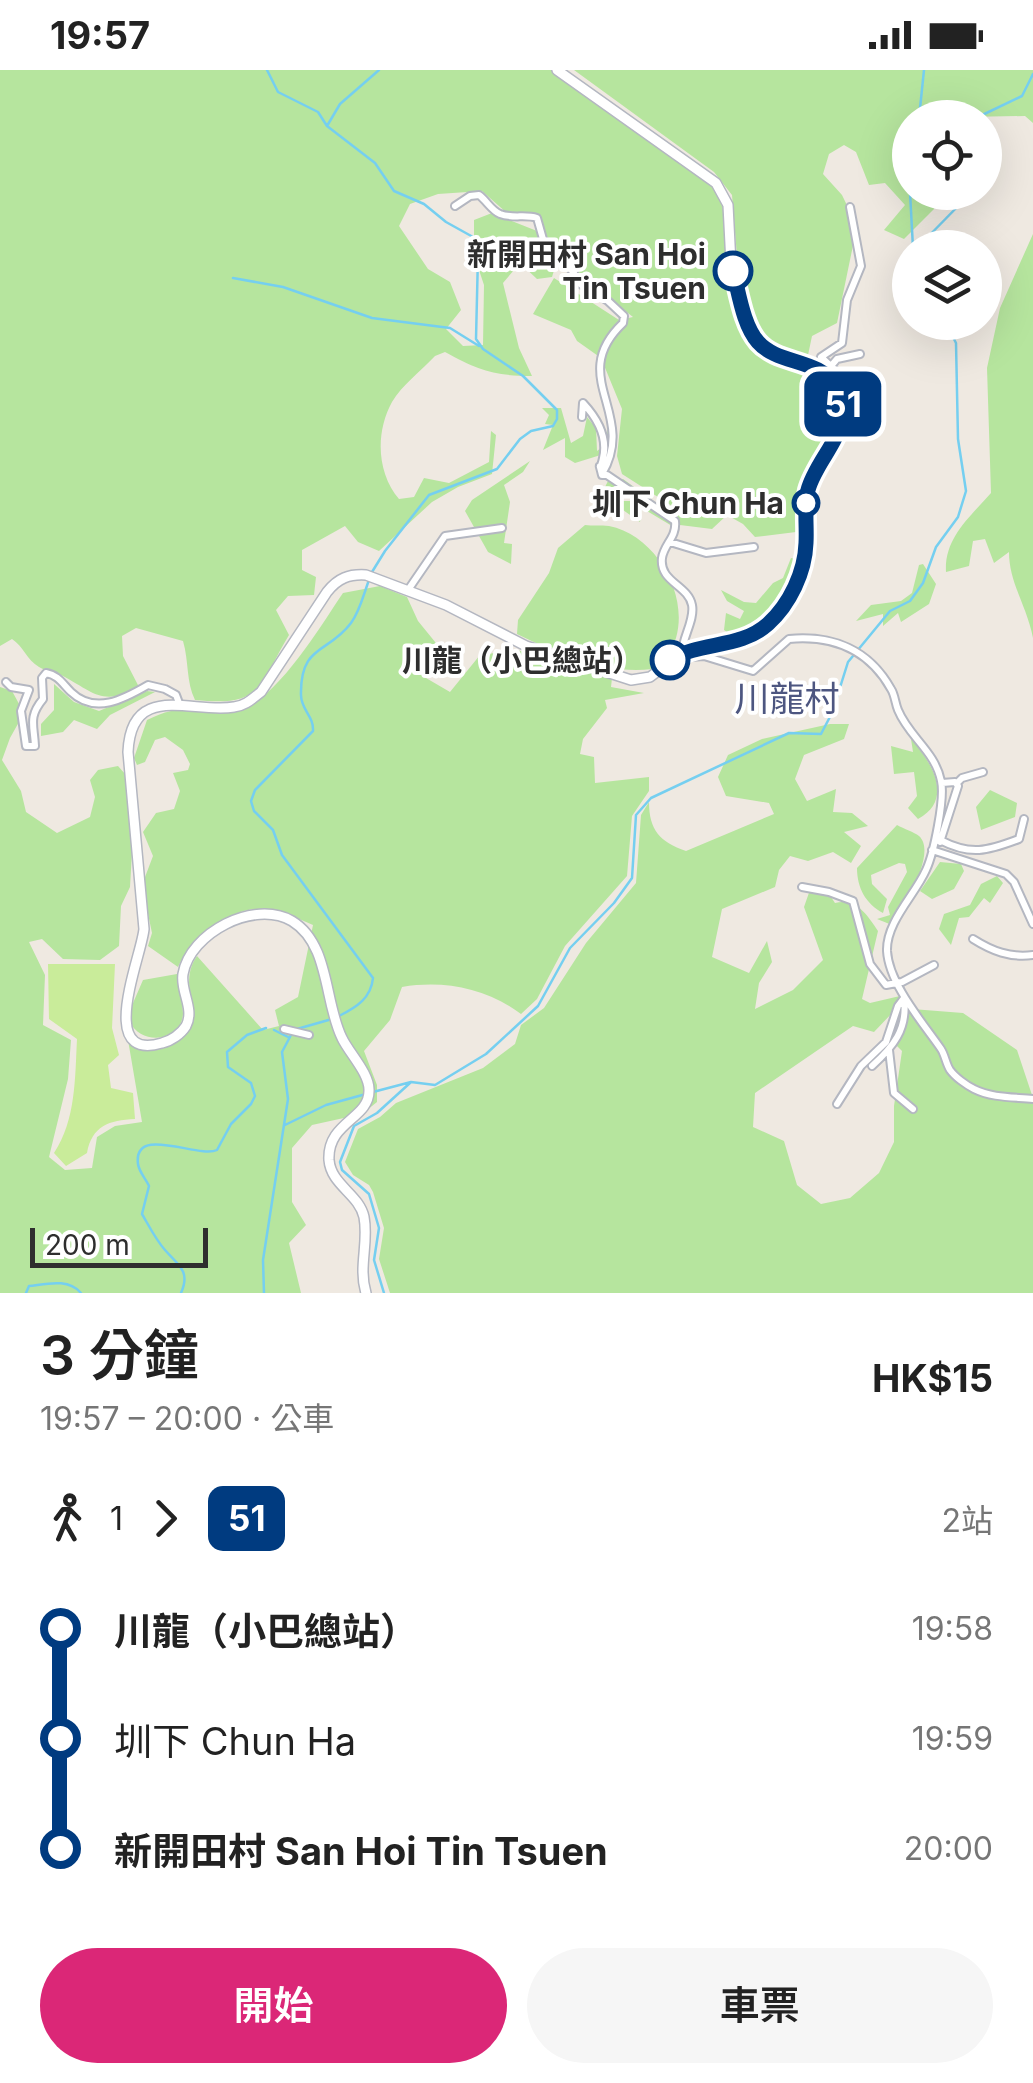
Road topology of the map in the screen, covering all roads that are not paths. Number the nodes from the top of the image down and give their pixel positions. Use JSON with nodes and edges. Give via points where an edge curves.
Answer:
{"nodes":[{"id":1,"x":557,"y":70,"type":"edge"},
{"id":2,"x":454,"y":206,"type":"dead end"},
{"id":3,"x":850,"y":207,"type":"dead end"},
{"id":4,"x":860,"y":354,"type":"dead end"},
{"id":5,"x":831,"y":366,"type":"junction"},
{"id":6,"x":841,"y":396,"type":"junction"},
{"id":7,"x":582,"y":417,"type":"dead end"},
{"id":8,"x":602,"y":474,"type":"junction"},
{"id":9,"x":502,"y":528,"type":"dead end"},
{"id":10,"x":670,"y":542,"type":"junction"},
{"id":11,"x":754,"y":546,"type":"dead end"},
{"id":12,"x":408,"y":590,"type":"junction"},
{"id":13,"x":682,"y":654,"type":"junction"},
{"id":14,"x":6,"y":682,"type":"dead end"},
{"id":15,"x":178,"y":704,"type":"junction"},
{"id":16,"x":983,"y":772,"type":"dead end"},
{"id":17,"x":942,"y":783,"type":"junction"},
{"id":18,"x":958,"y":783,"type":"junction"},
{"id":19,"x":1024,"y":820,"type":"dead end"},
{"id":20,"x":940,"y":840,"type":"junction"},
{"id":21,"x":936,"y":851,"type":"junction"},
{"id":22,"x":802,"y":888,"type":"dead end"},
{"id":23,"x":1033,"y":924,"type":"edge"},
{"id":24,"x":973,"y":939,"type":"dead end"},
{"id":25,"x":1033,"y":955,"type":"edge"},
{"id":26,"x":934,"y":965,"type":"dead end"},
{"id":27,"x":896,"y":984,"type":"junction"},
{"id":28,"x":904,"y":998,"type":"junction"},
{"id":29,"x":284,"y":1028,"type":"dead end"},
{"id":30,"x":309,"y":1035,"type":"dead end"},
{"id":31,"x":888,"y":1046,"type":"junction"},
{"id":32,"x":872,"y":1066,"type":"dead end"},
{"id":33,"x":1033,"y":1099,"type":"edge"},
{"id":34,"x":838,"y":1104,"type":"dead end"},
{"id":35,"x":913,"y":1109,"type":"dead end"},
{"id":36,"x":366,"y":1293,"type":"edge"}],
"edges":[{"from":1,"to":6,"type":"main road","via":[[716,183],[728,206],[731,264],[755,338],[825,374]]},
{"from":2,"to":8,"type":"street","via":[[480,195],[506,216],[537,218],[544,240],[570,265],[572,278],[624,316],[598,364],[613,426],[613,455]]},
{"from":3,"to":5,"type":"street","via":[[862,266],[847,300],[842,343],[821,357]]},
{"from":4,"to":5,"type":"street"},
{"from":5,"to":6,"type":"street"},
{"from":6,"to":13,"type":"main road","via":[[842,426],[810,485],[804,560],[789,596],[754,634]]},
{"from":7,"to":8,"type":"street","via":[[583,403],[600,425]]},
{"from":8,"to":10,"type":"street","via":[[670,515],[676,526]]},
{"from":9,"to":12,"type":"street","via":[[444,536]]},
{"from":10,"to":11,"type":"street","via":[[706,553]]},
{"from":10,"to":13,"type":"street","via":[[662,557],[664,574],[692,606]]},
{"from":12,"to":13,"type":"main road","via":[[526,646],[628,679],[647,678]]},
{"from":12,"to":15,"type":"main road","via":[[366,574],[346,576],[332,585],[251,700],[235,707]]},
{"from":13,"to":17,"type":"street","via":[[753,671],[789,639],[850,647],[866,656],[890,688]]},
{"from":14,"to":15,"type":"street","via":[[29,690],[21,711],[26,746],[35,746],[30,722],[43,699],[46,673],[96,705],[148,685],[176,695]]},
{"from":15,"to":36,"type":"main road","via":[[147,712],[128,744],[144,930],[124,1008],[126,1030],[152,1045],[179,1034],[189,1015],[183,976],[189,958],[226,923],[252,913],[284,917],[303,929],[340,1035],[369,1086],[362,1108],[336,1132],[329,1158],[337,1181],[363,1214]]},
{"from":16,"to":18,"type":"street"},
{"from":17,"to":18,"type":"street"},
{"from":17,"to":21,"type":"street"},
{"from":18,"to":20,"type":"street"},
{"from":19,"to":20,"type":"street","via":[[1018,839],[979,852]]},
{"from":20,"to":21,"type":"street"},
{"from":21,"to":23,"type":"street","via":[[1006,874]]},
{"from":21,"to":27,"type":"street","via":[[889,934]]},
{"from":22,"to":27,"type":"street","via":[[853,900],[870,964],[886,985]]},
{"from":24,"to":25,"type":"street","via":[[1015,957]]},
{"from":26,"to":27,"type":"street"},
{"from":27,"to":28,"type":"street"},
{"from":28,"to":31,"type":"street"},
{"from":28,"to":33,"type":"street","via":[[950,1070],[970,1088]]},
{"from":29,"to":30,"type":"street"},
{"from":31,"to":32,"type":"street"},
{"from":31,"to":34,"type":"street","via":[[861,1066]]},
{"from":31,"to":35,"type":"street","via":[[894,1093]]}]}
